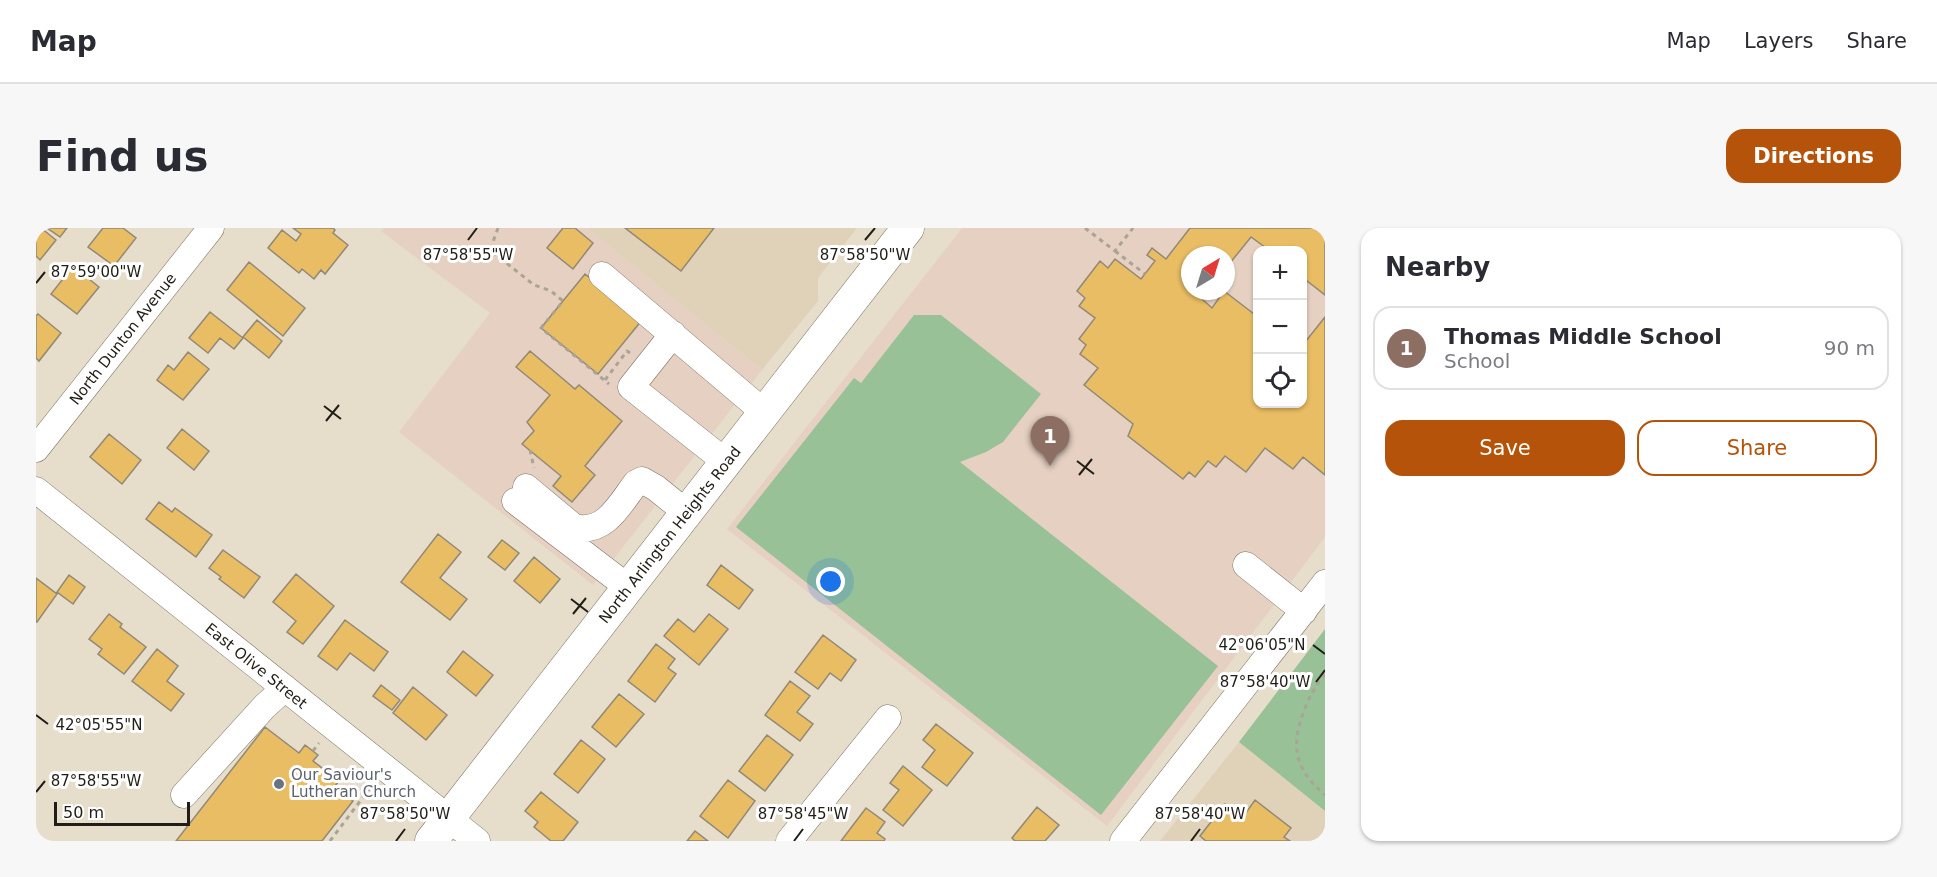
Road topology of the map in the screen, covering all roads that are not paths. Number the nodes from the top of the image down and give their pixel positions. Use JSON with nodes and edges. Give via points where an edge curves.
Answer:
{"nodes":[{"id":1,"x":211,"y":228,"type":"edge"},
{"id":2,"x":909,"y":228,"type":"edge"},
{"id":3,"x":602,"y":275,"type":"dead end"},
{"id":4,"x":673,"y":334,"type":"junction"},
{"id":5,"x":765,"y":413,"type":"junction"},
{"id":6,"x":36,"y":449,"type":"edge"},
{"id":7,"x":726,"y":462,"type":"junction"},
{"id":8,"x":36,"y":490,"type":"edge"},
{"id":9,"x":687,"y":513,"type":"junction"},
{"id":10,"x":1246,"y":565,"type":"dead end"},
{"id":11,"x":1325,"y":583,"type":"edge"},
{"id":12,"x":628,"y":588,"type":"junction"},
{"id":13,"x":1304,"y":610,"type":"junction"},
{"id":14,"x":285,"y":688,"type":"junction"},
{"id":15,"x":888,"y":718,"type":"dead end"},
{"id":16,"x":184,"y":795,"type":"dead end"},
{"id":17,"x":440,"y":830,"type":"edge"},
{"id":18,"x":477,"y":841,"type":"edge"},
{"id":19,"x":789,"y":841,"type":"edge"},
{"id":20,"x":1123,"y":841,"type":"edge"}],
"edges":[{"from":1,"to":6,"type":"street","name":"North Dunton Avenue"},
{"from":2,"to":5,"type":"main road","name":"North Arlington Heights Road"},
{"from":3,"to":4,"type":"street"},
{"from":4,"to":5,"type":"street"},
{"from":4,"to":7,"type":"street","via":[[631,387]]},
{"from":5,"to":7,"type":"main road","name":"North Arlington Heights Road"},
{"from":7,"to":9,"type":"main road","name":"North Arlington Heights Road"},
{"from":8,"to":14,"type":"street","name":"East Olive Street"},
{"from":9,"to":12,"type":"main road","name":"North Arlington Heights Road"},
{"from":9,"to":12,"type":"street","via":[[642,480],[601,525],[592,529],[574,527],[520,494]]},
{"from":10,"to":13,"type":"street"},
{"from":11,"to":13,"type":"street"},
{"from":12,"to":17,"type":"main road","name":"North Arlington Heights Road"},
{"from":13,"to":20,"type":"street"},
{"from":14,"to":16,"type":"street"},
{"from":14,"to":17,"type":"street","name":"East Olive Street","via":[[386,769]]},
{"from":15,"to":19,"type":"street"},
{"from":17,"to":18,"type":"street","name":"East Olive Street"}]}
